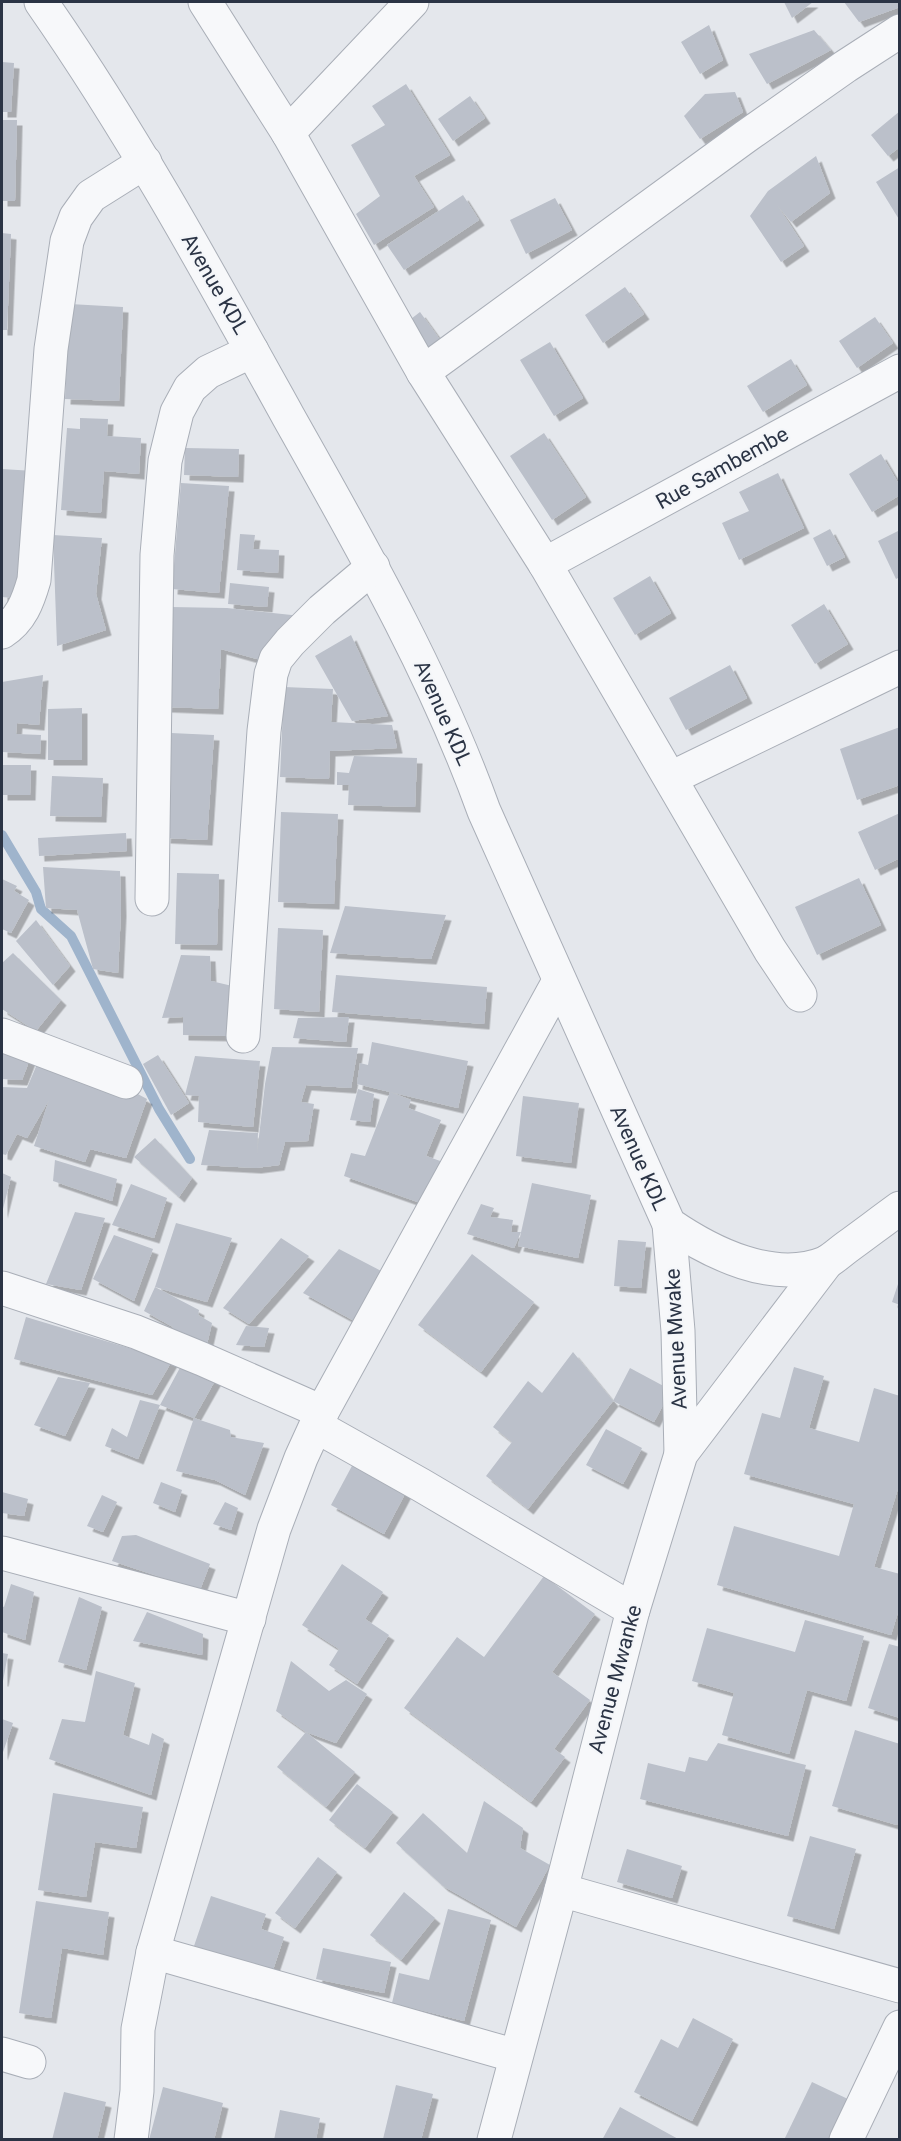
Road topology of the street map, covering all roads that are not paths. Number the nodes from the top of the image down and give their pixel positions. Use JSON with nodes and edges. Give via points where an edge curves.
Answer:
{"nodes":[{"id":1,"x":40,"y":2,"type":"edge"},
{"id":2,"x":205,"y":2,"type":"edge"},
{"id":3,"x":412,"y":2,"type":"edge"},
{"id":4,"x":900,"y":32,"type":"edge"},
{"id":5,"x":288,"y":133,"type":"junction"},
{"id":6,"x":145,"y":162,"type":"junction"},
{"id":7,"x":252,"y":351,"type":"junction"},
{"id":8,"x":900,"y":371,"type":"edge"},
{"id":9,"x":423,"y":372,"type":"junction"},
{"id":10,"x":545,"y":564,"type":"junction"},
{"id":11,"x":373,"y":567,"type":"junction"},
{"id":12,"x":2,"y":632,"type":"edge"},
{"id":13,"x":900,"y":667,"type":"edge"},
{"id":14,"x":670,"y":778,"type":"junction"},
{"id":15,"x":152,"y":899,"type":"dead end"},
{"id":16,"x":559,"y":981,"type":"junction"},
{"id":17,"x":800,"y":995,"type":"dead end"},
{"id":18,"x":2,"y":1035,"type":"edge"},
{"id":19,"x":243,"y":1036,"type":"dead end"},
{"id":20,"x":126,"y":1082,"type":"dead end"},
{"id":21,"x":900,"y":1208,"type":"edge"},
{"id":22,"x":669,"y":1224,"type":"junction"},
{"id":23,"x":826,"y":1262,"type":"junction"},
{"id":24,"x":2,"y":1288,"type":"edge"},
{"id":25,"x":319,"y":1419,"type":"junction"},
{"id":26,"x":681,"y":1454,"type":"junction"},
{"id":27,"x":2,"y":1553,"type":"edge"},
{"id":28,"x":633,"y":1610,"type":"junction"},
{"id":29,"x":249,"y":1619,"type":"junction"},
{"id":30,"x":561,"y":1890,"type":"junction"},
{"id":31,"x":153,"y":1952,"type":"junction"},
{"id":32,"x":900,"y":1986,"type":"edge"},
{"id":33,"x":900,"y":2027,"type":"edge"},
{"id":34,"x":516,"y":2056,"type":"junction"},
{"id":35,"x":131,"y":2139,"type":"edge"},
{"id":36,"x":494,"y":2139,"type":"edge"},
{"id":37,"x":846,"y":2139,"type":"edge"}],
"edges":[{"from":1,"to":6,"type":"street","name":"Avenue KDL"},
{"from":2,"to":5,"type":"street"},
{"from":3,"to":5,"type":"street"},
{"from":4,"to":9,"type":"street","via":[[754,131]]},
{"from":5,"to":9,"type":"street"},
{"from":6,"to":7,"type":"street","name":"Avenue KDL"},
{"from":6,"to":12,"type":"street","via":[[91,196],[76,217],[67,242],[51,349],[34,580],[27,605],[12,626]]},
{"from":7,"to":11,"type":"street","name":"Avenue KDL"},
{"from":7,"to":15,"type":"street","via":[[208,372],[190,388],[177,412],[165,461],[157,555]]},
{"from":8,"to":10,"type":"street","name":"Rue Sambembe"},
{"from":9,"to":10,"type":"street"},
{"from":10,"to":14,"type":"street"},
{"from":11,"to":16,"type":"street","name":"Avenue KDL","via":[[438,696]]},
{"from":11,"to":19,"type":"street","via":[[290,642],[276,659],[271,674]]},
{"from":13,"to":14,"type":"street"},
{"from":14,"to":17,"type":"street"},
{"from":16,"to":22,"type":"street","name":"Avenue KDL"},
{"from":16,"to":25,"type":"street"},
{"from":18,"to":20,"type":"street"},
{"from":21,"to":23,"type":"street","name":"Avenue KDL"},
{"from":22,"to":23,"type":"street","name":"Avenue KDL","via":[[727,1255],[759,1266],[807,1268]]},
{"from":22,"to":26,"type":"street","name":"Avenue Mwake","via":[[678,1331]]},
{"from":23,"to":26,"type":"street","name":"Avenue Mwanke"},
{"from":24,"to":25,"type":"street","via":[[136,1332],[202,1359]]},
{"from":25,"to":28,"type":"street","via":[[421,1485]]},
{"from":25,"to":29,"type":"street","via":[[274,1529]]},
{"from":26,"to":28,"type":"street","name":"Avenue Mwanke"},
{"from":27,"to":29,"type":"street"},
{"from":28,"to":30,"type":"street","name":"Avenue Mwanke"},
{"from":29,"to":31,"type":"street"},
{"from":30,"to":32,"type":"street"},
{"from":30,"to":34,"type":"street","name":"Avenue Mwanke"},
{"from":31,"to":34,"type":"street"},
{"from":31,"to":35,"type":"street","via":[[138,2029]]},
{"from":33,"to":37,"type":"street"},
{"from":34,"to":36,"type":"street","name":"Avenue Mwanke"}]}
